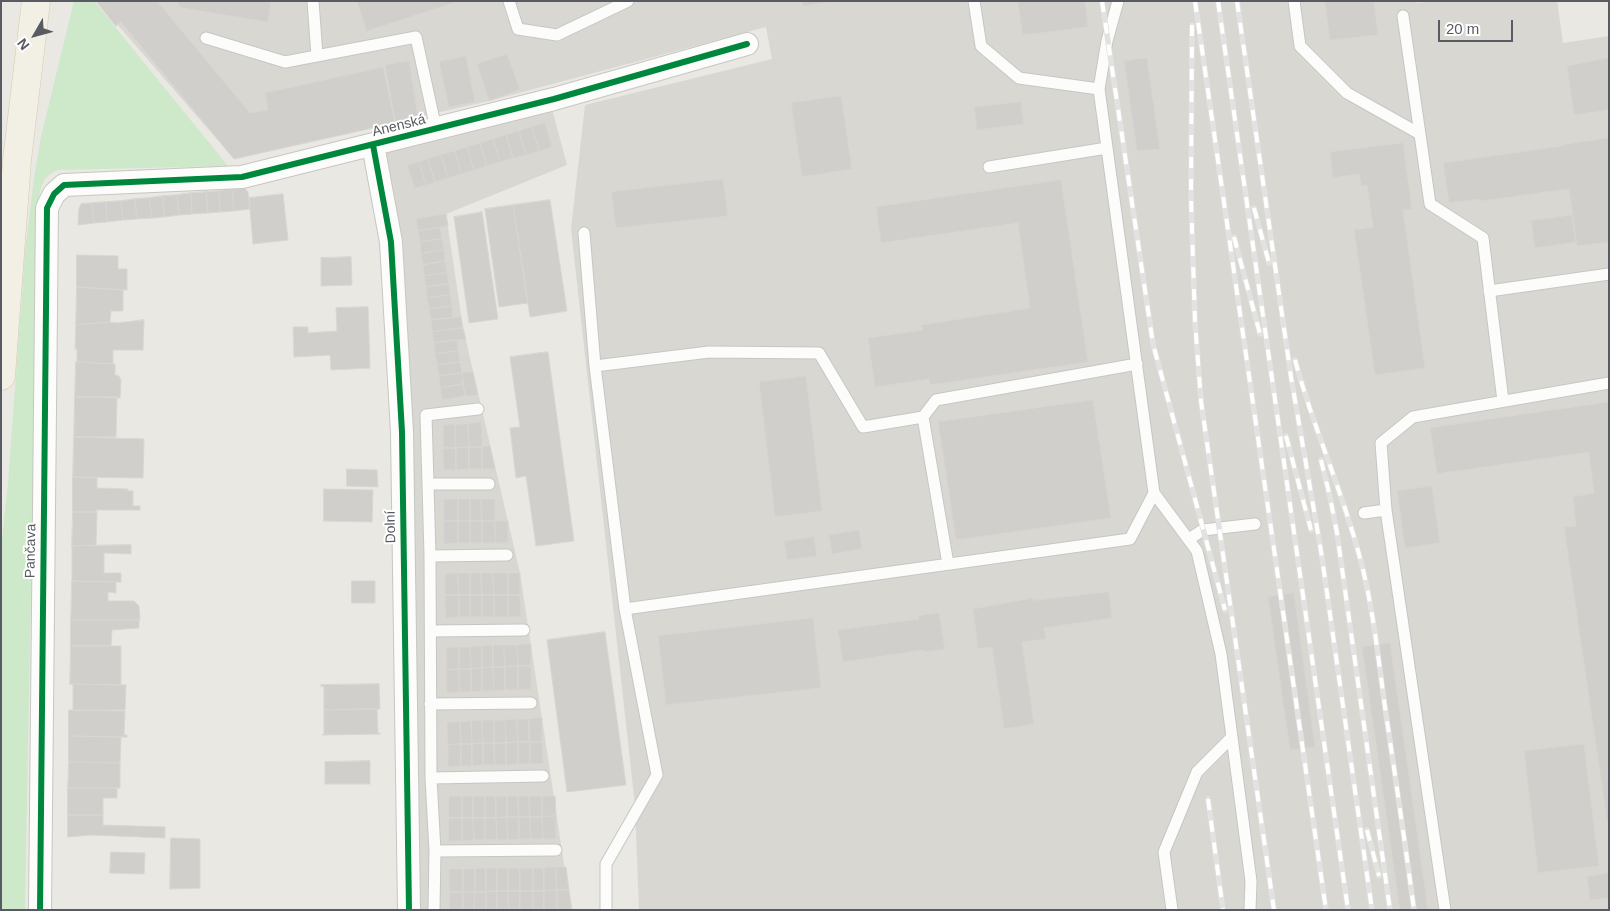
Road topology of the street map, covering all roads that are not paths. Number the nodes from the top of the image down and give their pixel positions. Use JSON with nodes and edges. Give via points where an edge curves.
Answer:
{"nodes":[{"id":1,"x":36,"y":1,"type":"edge"},
{"id":2,"x":313,"y":1,"type":"edge"},
{"id":3,"x":509,"y":1,"type":"edge"},
{"id":4,"x":628,"y":1,"type":"edge"},
{"id":5,"x":974,"y":1,"type":"edge"},
{"id":6,"x":1118,"y":1,"type":"edge"},
{"id":7,"x":1294,"y":1,"type":"edge"},
{"id":8,"x":1403,"y":16,"type":"dead end"},
{"id":9,"x":206,"y":38,"type":"dead end"},
{"id":10,"x":748,"y":44,"type":"dead end"},
{"id":11,"x":317,"y":56,"type":"junction"},
{"id":12,"x":1099,"y":89,"type":"junction"},
{"id":13,"x":436,"y":129,"type":"junction"},
{"id":14,"x":1420,"y":134,"type":"junction"},
{"id":15,"x":373,"y":145,"type":"junction"},
{"id":16,"x":1108,"y":148,"type":"junction"},
{"id":17,"x":989,"y":167,"type":"dead end"},
{"id":18,"x":54,"y":194,"type":"joint"},
{"id":19,"x":584,"y":233,"type":"dead end"},
{"id":20,"x":1609,"y":274,"type":"edge"},
{"id":21,"x":1489,"y":291,"type":"junction"},
{"id":22,"x":1137,"y":364,"type":"junction"},
{"id":23,"x":595,"y":366,"type":"junction"},
{"id":24,"x":1,"y":376,"type":"edge"},
{"id":25,"x":1609,"y":383,"type":"edge"},
{"id":26,"x":1503,"y":402,"type":"junction"},
{"id":27,"x":478,"y":408,"type":"dead end"},
{"id":28,"x":923,"y":417,"type":"junction"},
{"id":29,"x":428,"y":484,"type":"junction"},
{"id":30,"x":489,"y":484,"type":"dead end"},
{"id":31,"x":1154,"y":493,"type":"junction"},
{"id":32,"x":1386,"y":510,"type":"junction"},
{"id":33,"x":1364,"y":513,"type":"dead end"},
{"id":34,"x":1255,"y":524,"type":"dead end"},
{"id":35,"x":1189,"y":539,"type":"junction"},
{"id":36,"x":507,"y":555,"type":"dead end"},
{"id":37,"x":430,"y":556,"type":"junction"},
{"id":38,"x":948,"y":564,"type":"junction"},
{"id":39,"x":625,"y":609,"type":"junction"},
{"id":40,"x":524,"y":630,"type":"dead end"},
{"id":41,"x":431,"y":631,"type":"junction"},
{"id":42,"x":531,"y":703,"type":"dead end"},
{"id":43,"x":430,"y":704,"type":"junction"},
{"id":44,"x":1232,"y":737,"type":"junction"},
{"id":45,"x":544,"y":776,"type":"dead end"},
{"id":46,"x":431,"y":778,"type":"junction"},
{"id":47,"x":556,"y":850,"type":"dead end"},
{"id":48,"x":435,"y":851,"type":"junction"},
{"id":49,"x":40,"y":910,"type":"edge"},
{"id":50,"x":409,"y":910,"type":"edge"},
{"id":51,"x":434,"y":910,"type":"edge"},
{"id":52,"x":606,"y":910,"type":"edge"},
{"id":53,"x":1172,"y":910,"type":"edge"},
{"id":54,"x":1250,"y":910,"type":"edge"},
{"id":55,"x":1445,"y":910,"type":"edge"}],
"edges":[{"from":1,"to":24,"type":"main road","via":[[17,160]]},
{"from":2,"to":11,"type":"lane"},
{"from":3,"to":4,"type":"lane","via":[[518,29],[556,35]]},
{"from":5,"to":12,"type":"lane","via":[[981,46],[1019,78]]},
{"from":6,"to":12,"type":"lane"},
{"from":7,"to":14,"type":"lane","via":[[1300,46],[1347,93]]},
{"from":8,"to":14,"type":"lane"},
{"from":9,"to":11,"type":"lane","via":[[285,62]]},
{"from":10,"to":13,"type":"street","name":"Anenská"},
{"from":11,"to":13,"type":"lane","via":[[416,37]]},
{"from":12,"to":16,"type":"lane"},
{"from":13,"to":15,"type":"street","name":"Anenská"},
{"from":14,"to":21,"type":"lane","via":[[1430,204],[1483,238]]},
{"from":15,"to":18,"type":"street","name":"Anenská","via":[[242,177],[64,185]]},
{"from":15,"to":50,"type":"street","name":"Dolní","via":[[391,242],[402,432]]},
{"from":16,"to":17,"type":"lane"},
{"from":16,"to":22,"type":"lane"},
{"from":18,"to":49,"type":"street","name":"Pančava","via":[[47,208]]},
{"from":19,"to":23,"type":"lane"},
{"from":20,"to":21,"type":"lane"},
{"from":21,"to":26,"type":"lane"},
{"from":22,"to":28,"type":"lane","via":[[936,400]]},
{"from":22,"to":31,"type":"lane"},
{"from":23,"to":28,"type":"lane","via":[[709,352],[820,353],[863,427]]},
{"from":23,"to":39,"type":"lane"},
{"from":25,"to":26,"type":"lane"},
{"from":26,"to":32,"type":"lane","via":[[1413,417],[1381,443]]},
{"from":27,"to":29,"type":"lane","via":[[426,415]]},
{"from":28,"to":38,"type":"lane"},
{"from":29,"to":30,"type":"lane"},
{"from":29,"to":37,"type":"lane"},
{"from":31,"to":35,"type":"lane"},
{"from":31,"to":38,"type":"lane","via":[[1130,539]]},
{"from":32,"to":33,"type":"lane"},
{"from":32,"to":55,"type":"lane"},
{"from":34,"to":35,"type":"lane","via":[[1203,530]]},
{"from":35,"to":44,"type":"lane","via":[[1197,551],[1221,654]]},
{"from":36,"to":37,"type":"lane"},
{"from":37,"to":41,"type":"lane"},
{"from":38,"to":39,"type":"lane"},
{"from":39,"to":52,"type":"lane","via":[[657,775],[606,864]]},
{"from":40,"to":41,"type":"lane"},
{"from":41,"to":43,"type":"lane"},
{"from":42,"to":43,"type":"lane"},
{"from":43,"to":46,"type":"lane"},
{"from":44,"to":53,"type":"lane","via":[[1197,772],[1164,852]]},
{"from":44,"to":54,"type":"lane","via":[[1251,882]]},
{"from":45,"to":46,"type":"lane"},
{"from":46,"to":48,"type":"lane"},
{"from":47,"to":48,"type":"lane"},
{"from":48,"to":51,"type":"lane"}]}
